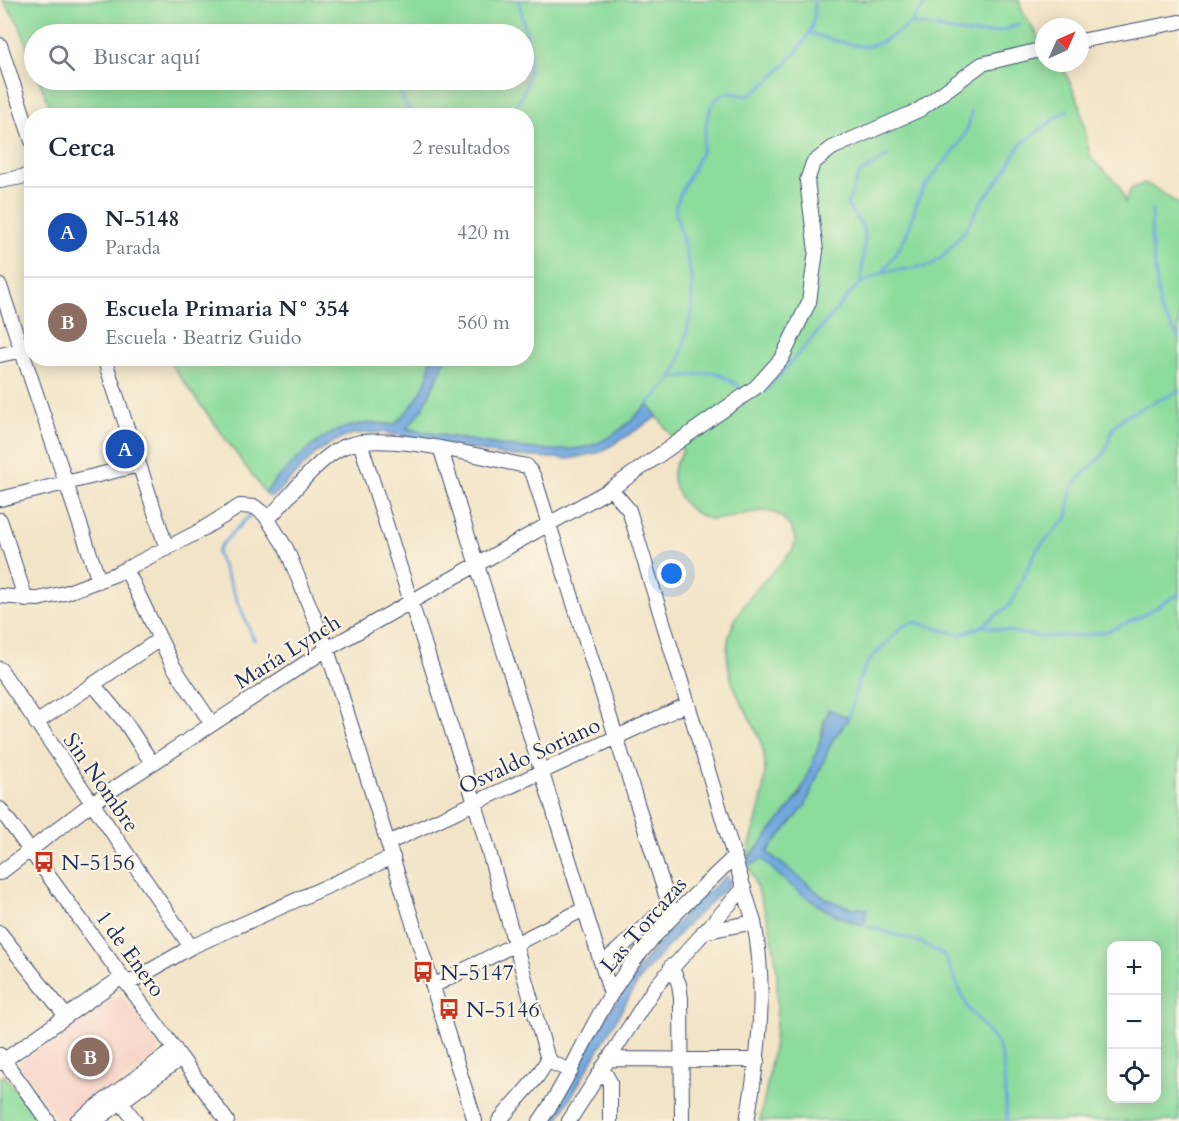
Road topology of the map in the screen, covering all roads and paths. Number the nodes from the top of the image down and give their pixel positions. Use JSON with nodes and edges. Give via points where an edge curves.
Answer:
{"nodes":[{"id":1,"x":1179,"y":22,"type":"edge"},
{"id":2,"x":1089,"y":39,"type":"edge"},
{"id":3,"x":0,"y":45,"type":"edge"},
{"id":4,"x":1035,"y":51,"type":"edge"},
{"id":5,"x":3,"y":62,"type":"edge"},
{"id":6,"x":24,"y":119,"type":"edge"},
{"id":7,"x":24,"y":176,"type":"edge"},
{"id":8,"x":0,"y":181,"type":"edge"},
{"id":9,"x":0,"y":286,"type":"edge"},
{"id":10,"x":24,"y":344,"type":"edge"},
{"id":11,"x":24,"y":349,"type":"edge"},
{"id":12,"x":0,"y":355,"type":"edge"},
{"id":13,"x":31,"y":366,"type":"edge"},
{"id":14,"x":107,"y":366,"type":"edge"},
{"id":15,"x":360,"y":442,"type":"junction"},
{"id":16,"x":441,"y":450,"type":"junction"},
{"id":17,"x":139,"y":465,"type":"junction"},
{"id":18,"x":66,"y":483,"type":"junction"},
{"id":19,"x":611,"y":489,"type":"junction"},
{"id":20,"x":0,"y":500,"type":"edge"},
{"id":21,"x":268,"y":519,"type":"junction"},
{"id":22,"x":0,"y":520,"type":"edge"},
{"id":23,"x":549,"y":524,"type":"junction"},
{"id":24,"x":167,"y":549,"type":"junction"},
{"id":25,"x":477,"y":565,"type":"junction"},
{"id":26,"x":126,"y":569,"type":"junction"},
{"id":27,"x":99,"y":581,"type":"junction"},
{"id":28,"x":0,"y":596,"type":"edge"},
{"id":29,"x":26,"y":600,"type":"junction"},
{"id":30,"x":411,"y":602,"type":"junction"},
{"id":31,"x":160,"y":639,"type":"junction"},
{"id":32,"x":327,"y":649,"type":"junction"},
{"id":33,"x":0,"y":669,"type":"edge"},
{"id":34,"x":93,"y":684,"type":"junction"},
{"id":35,"x":688,"y":704,"type":"junction"},
{"id":36,"x":36,"y":723,"type":"junction"},
{"id":37,"x":212,"y":724,"type":"junction"},
{"id":38,"x":616,"y":738,"type":"junction"},
{"id":39,"x":152,"y":763,"type":"junction"},
{"id":40,"x":542,"y":772,"type":"junction"},
{"id":41,"x":92,"y":803,"type":"junction"},
{"id":42,"x":475,"y":803,"type":"junction"},
{"id":43,"x":0,"y":809,"type":"edge"},
{"id":44,"x":388,"y":843,"type":"junction"},
{"id":45,"x":30,"y":850,"type":"junction"},
{"id":46,"x":735,"y":856,"type":"junction"},
{"id":47,"x":393,"y":857,"type":"junction"},
{"id":48,"x":0,"y":873,"type":"edge"},
{"id":49,"x":744,"y":888,"type":"junction"},
{"id":50,"x":584,"y":909,"type":"junction"},
{"id":51,"x":671,"y":911,"type":"junction"},
{"id":52,"x":754,"y":922,"type":"junction"},
{"id":53,"x":703,"y":932,"type":"junction"},
{"id":54,"x":0,"y":933,"type":"edge"},
{"id":55,"x":515,"y":944,"type":"junction"},
{"id":56,"x":191,"y":947,"type":"junction"},
{"id":57,"x":602,"y":964,"type":"junction"},
{"id":58,"x":671,"y":966,"type":"junction"},
{"id":59,"x":125,"y":980,"type":"junction"},
{"id":60,"x":433,"y":986,"type":"junction"},
{"id":61,"x":611,"y":994,"type":"junction"},
{"id":62,"x":66,"y":1016,"type":"junction"},
{"id":63,"x":178,"y":1053,"type":"junction"},
{"id":64,"x":549,"y":1058,"type":"junction"},
{"id":65,"x":1,"y":1060,"type":"edge"},
{"id":66,"x":683,"y":1060,"type":"junction"},
{"id":67,"x":758,"y":1060,"type":"junction"},
{"id":68,"x":605,"y":1064,"type":"junction"},
{"id":69,"x":570,"y":1071,"type":"junction"},
{"id":70,"x":121,"y":1102,"type":"junction"},
{"id":71,"x":48,"y":1121,"type":"edge"},
{"id":72,"x":77,"y":1121,"type":"edge"},
{"id":73,"x":95,"y":1121,"type":"edge"},
{"id":74,"x":135,"y":1121,"type":"edge"},
{"id":75,"x":227,"y":1121,"type":"edge"},
{"id":76,"x":475,"y":1121,"type":"edge"},
{"id":77,"x":499,"y":1121,"type":"edge"},
{"id":78,"x":540,"y":1121,"type":"edge"},
{"id":79,"x":569,"y":1121,"type":"edge"},
{"id":80,"x":610,"y":1121,"type":"edge"},
{"id":81,"x":681,"y":1121,"type":"edge"},
{"id":82,"x":747,"y":1121,"type":"edge"}],
"edges":[{"from":1,"to":2,"type":"street"},
{"from":3,"to":5,"type":"street"},
{"from":4,"to":19,"type":"street","name":"María Lynch","via":[[982,64],[919,110],[821,155],[808,171],[807,181],[816,251],[812,285],[802,319],[782,358],[756,387]]},
{"from":5,"to":6,"type":"street"},
{"from":7,"to":8,"type":"street"},
{"from":9,"to":10,"type":"street"},
{"from":11,"to":12,"type":"street"},
{"from":13,"to":18,"type":"street"},
{"from":14,"to":17,"type":"street"},
{"from":15,"to":16,"type":"street","via":[[384,440]]},
{"from":15,"to":21,"type":"street","via":[[332,454]]},
{"from":15,"to":30,"type":"street"},
{"from":16,"to":23,"type":"street","via":[[527,466]]},
{"from":16,"to":25,"type":"street"},
{"from":17,"to":18,"type":"street"},
{"from":17,"to":24,"type":"street"},
{"from":18,"to":20,"type":"street"},
{"from":18,"to":27,"type":"street"},
{"from":19,"to":23,"type":"street","name":"María Lynch"},
{"from":19,"to":35,"type":"street","via":[[629,510]]},
{"from":21,"to":24,"type":"street","via":[[255,507],[240,506]]},
{"from":21,"to":32,"type":"street","via":[[286,548]]},
{"from":22,"to":29,"type":"street"},
{"from":23,"to":25,"type":"street","name":"María Lynch"},
{"from":23,"to":38,"type":"street"},
{"from":24,"to":26,"type":"street"},
{"from":25,"to":30,"type":"street","name":"María Lynch"},
{"from":25,"to":40,"type":"street"},
{"from":26,"to":27,"type":"street"},
{"from":26,"to":31,"type":"street"},
{"from":27,"to":29,"type":"street","via":[[51,597]]},
{"from":28,"to":29,"type":"street"},
{"from":30,"to":32,"type":"street","name":"María Lynch"},
{"from":30,"to":42,"type":"street"},
{"from":31,"to":34,"type":"street"},
{"from":31,"to":37,"type":"street","via":[[173,666]]},
{"from":32,"to":37,"type":"street","name":"María Lynch"},
{"from":32,"to":44,"type":"street"},
{"from":33,"to":36,"type":"street","name":"Sin Nombre"},
{"from":34,"to":36,"type":"street"},
{"from":34,"to":39,"type":"street"},
{"from":35,"to":38,"type":"street","name":"Osvaldo Soriano"},
{"from":35,"to":46,"type":"street"},
{"from":36,"to":41,"type":"street","name":"Sin Nombre"},
{"from":37,"to":39,"type":"street","name":"María Lynch"},
{"from":38,"to":40,"type":"street","name":"Osvaldo Soriano"},
{"from":38,"to":51,"type":"street"},
{"from":39,"to":41,"type":"street","name":"María Lynch"},
{"from":40,"to":42,"type":"street","name":"Osvaldo Soriano"},
{"from":40,"to":50,"type":"street"},
{"from":41,"to":45,"type":"street","name":"María Lynch"},
{"from":41,"to":56,"type":"street","name":"Sin Nombre"},
{"from":42,"to":44,"type":"street","name":"Osvaldo Soriano"},
{"from":42,"to":55,"type":"street"},
{"from":43,"to":45,"type":"street","name":"1 de Enero"},
{"from":44,"to":47,"type":"street"},
{"from":45,"to":48,"type":"street","name":"María Lynch"},
{"from":45,"to":59,"type":"street","name":"1 de Enero"},
{"from":46,"to":49,"type":"street"},
{"from":46,"to":51,"type":"street","name":"Las Torcazas"},
{"from":47,"to":56,"type":"street"},
{"from":47,"to":60,"type":"street"},
{"from":49,"to":52,"type":"street"},
{"from":49,"to":53,"type":"street"},
{"from":50,"to":55,"type":"street"},
{"from":50,"to":57,"type":"street"},
{"from":51,"to":57,"type":"street"},
{"from":51,"to":61,"type":"street","name":"Las Torcazas"},
{"from":52,"to":53,"type":"street"},
{"from":52,"to":67,"type":"street","via":[[761,978]]},
{"from":53,"to":58,"type":"street"},
{"from":54,"to":62,"type":"street"},
{"from":55,"to":60,"type":"street"},
{"from":55,"to":64,"type":"street"},
{"from":56,"to":59,"type":"street"},
{"from":57,"to":61,"type":"street"},
{"from":58,"to":66,"type":"street","via":[[680,991]]},
{"from":58,"to":68,"type":"street"},
{"from":59,"to":62,"type":"street"},
{"from":59,"to":63,"type":"street","name":"1 de Enero"},
{"from":60,"to":76,"type":"street"},
{"from":61,"to":69,"type":"street","name":"Las Torcazas"},
{"from":62,"to":65,"type":"street"},
{"from":63,"to":70,"type":"street"},
{"from":63,"to":72,"type":"street"},
{"from":63,"to":75,"type":"street","name":"1 de Enero"},
{"from":64,"to":69,"type":"street"},
{"from":64,"to":77,"type":"street"},
{"from":65,"to":71,"type":"street"},
{"from":66,"to":67,"type":"street"},
{"from":66,"to":68,"type":"street"},
{"from":66,"to":81,"type":"street"},
{"from":67,"to":82,"type":"street"},
{"from":68,"to":79,"type":"street"},
{"from":68,"to":80,"type":"street","via":[[610,1082]]},
{"from":69,"to":78,"type":"street","name":"Las Torcazas"},
{"from":70,"to":73,"type":"street"},
{"from":70,"to":74,"type":"street"}]}
